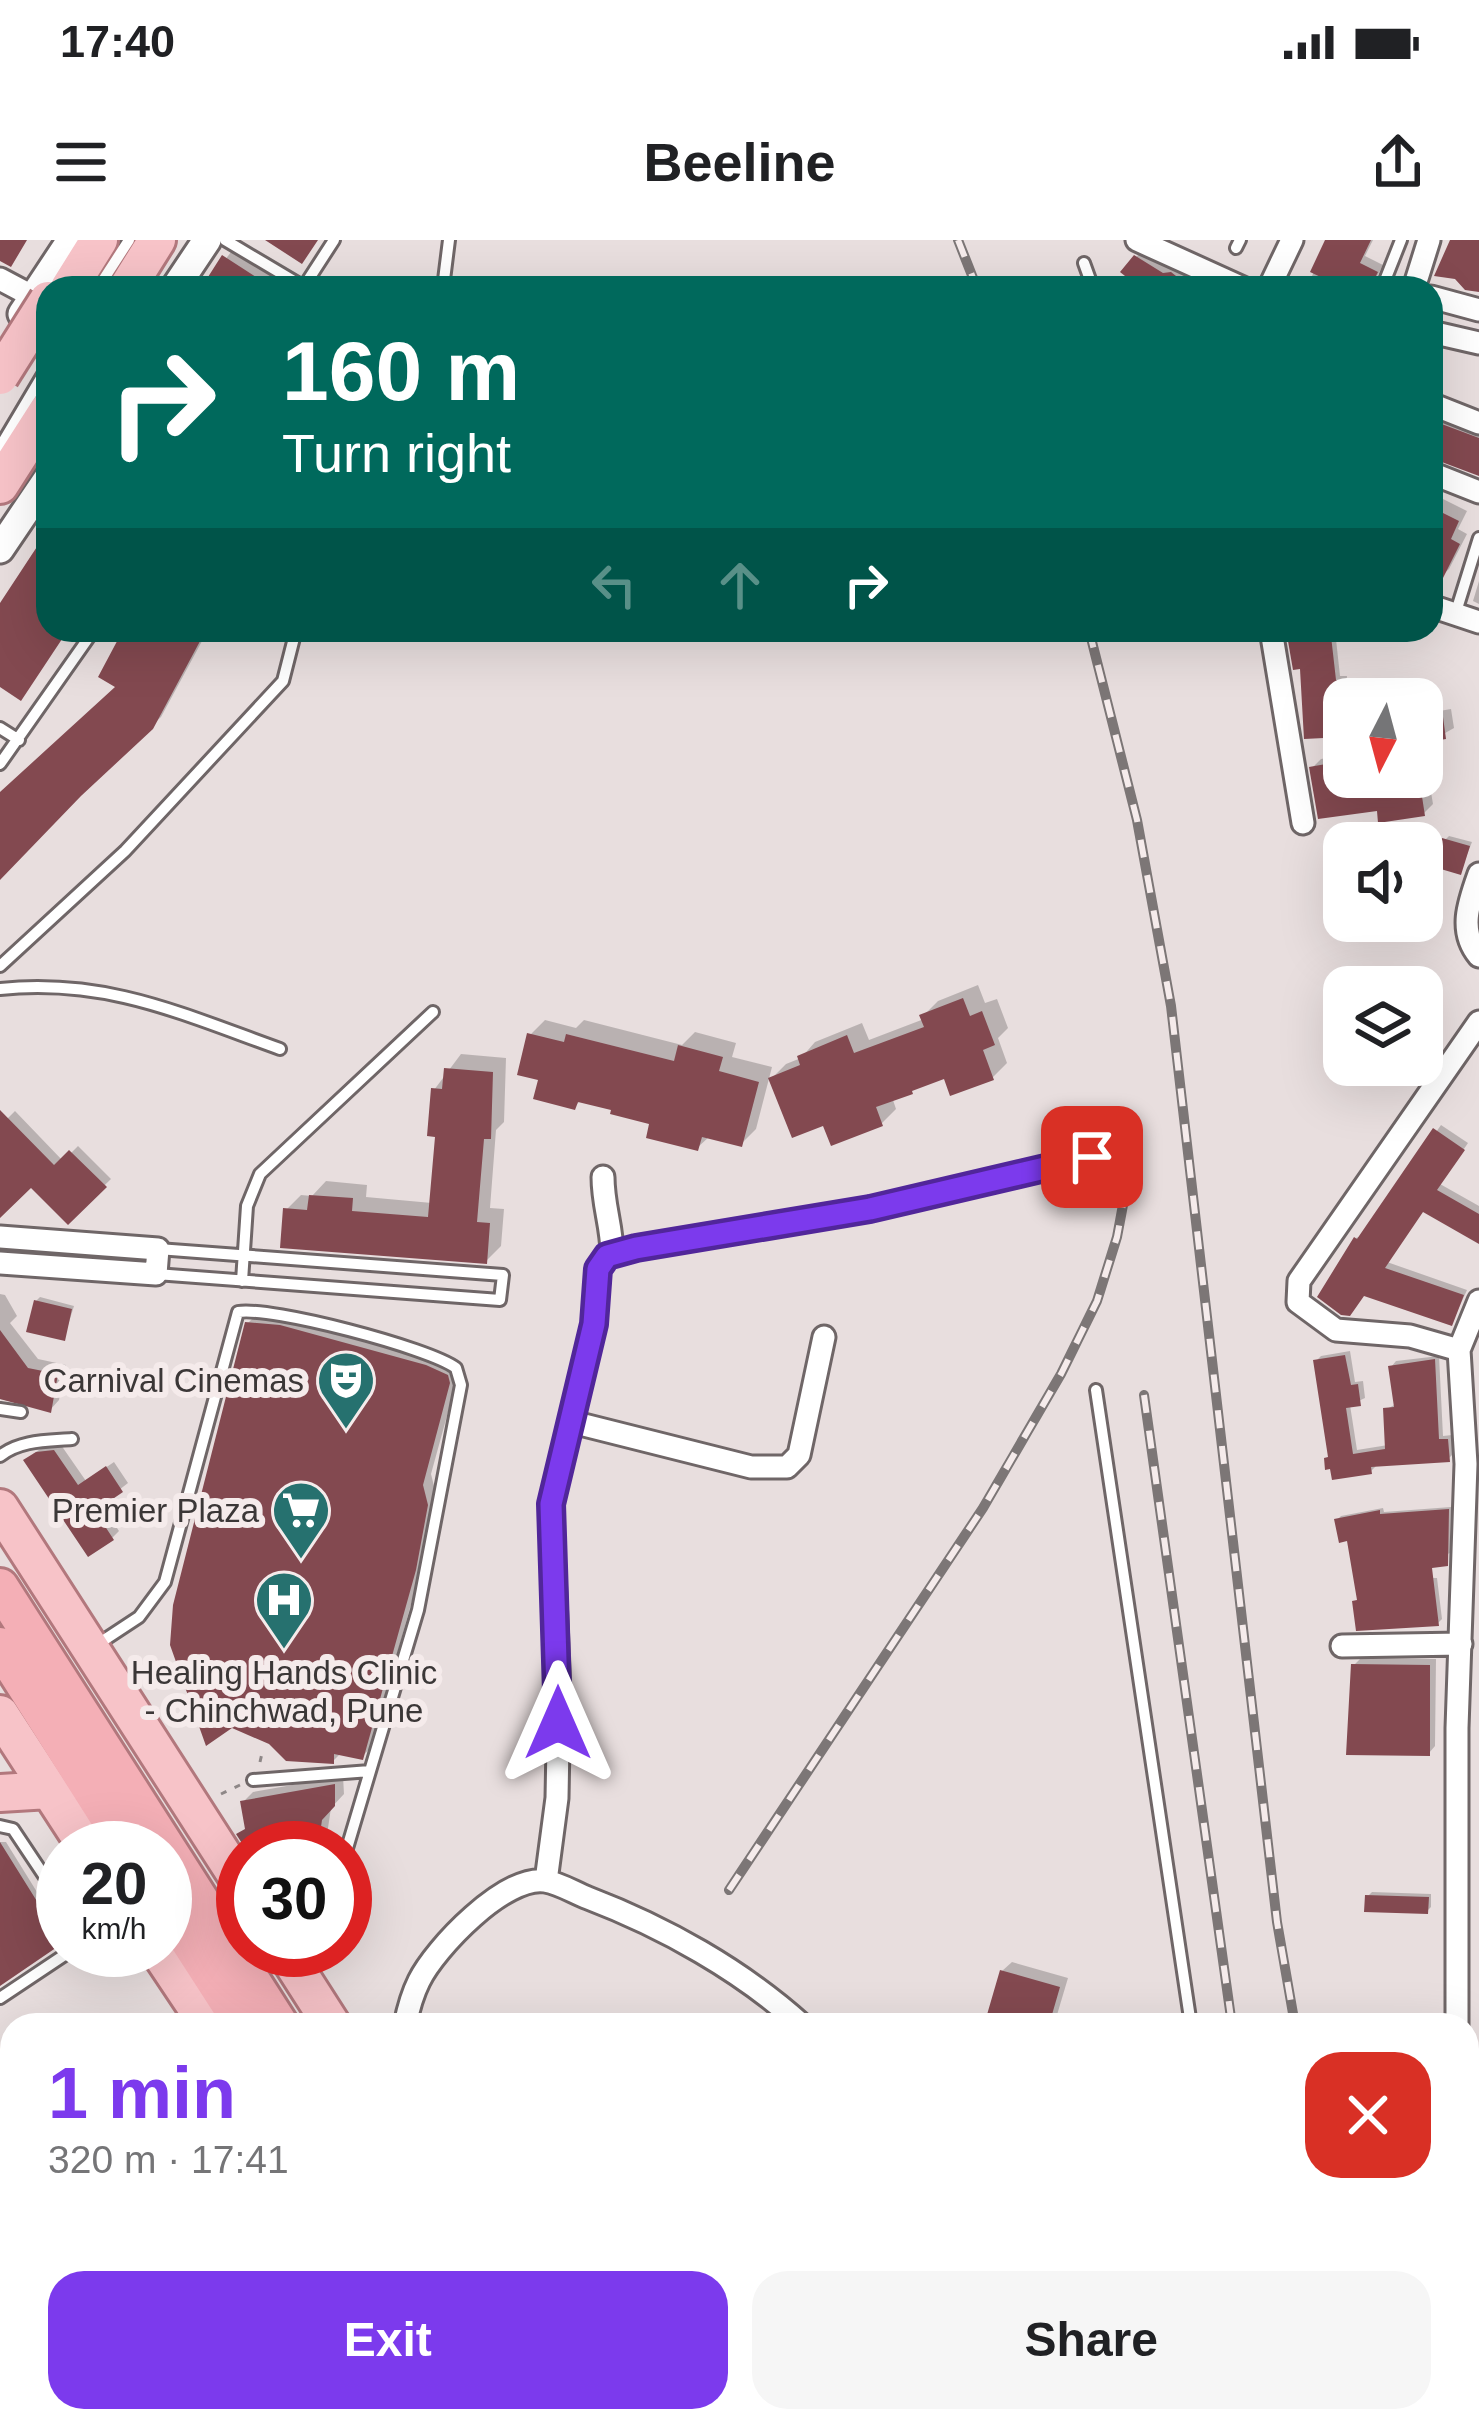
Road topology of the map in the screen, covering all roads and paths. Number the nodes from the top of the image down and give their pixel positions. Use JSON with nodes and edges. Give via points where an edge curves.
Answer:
{"nodes":[{"id":1,"x":70,"y":240,"type":"edge"},
{"id":2,"x":86,"y":240,"type":"edge"},
{"id":3,"x":99,"y":240,"type":"edge"},
{"id":4,"x":129,"y":240,"type":"edge"},
{"id":5,"x":157,"y":240,"type":"edge"},
{"id":6,"x":174,"y":240,"type":"edge"},
{"id":7,"x":207,"y":240,"type":"edge"},
{"id":8,"x":225,"y":240,"type":"edge"},
{"id":9,"x":334,"y":240,"type":"edge"},
{"id":10,"x":449,"y":240,"type":"edge"},
{"id":11,"x":1137,"y":240,"type":"edge"},
{"id":12,"x":1292,"y":240,"type":"edge"},
{"id":13,"x":1401,"y":240,"type":"edge"},
{"id":14,"x":1429,"y":240,"type":"edge"},
{"id":15,"x":1084,"y":262,"type":"dead end"},
{"id":16,"x":58,"y":276,"type":"edge"},
{"id":17,"x":64,"y":276,"type":"edge"},
{"id":18,"x":70,"y":276,"type":"edge"},
{"id":19,"x":106,"y":276,"type":"edge"},
{"id":20,"x":134,"y":276,"type":"edge"},
{"id":21,"x":152,"y":276,"type":"edge"},
{"id":22,"x":183,"y":276,"type":"edge"},
{"id":23,"x":284,"y":276,"type":"edge"},
{"id":24,"x":312,"y":276,"type":"edge"},
{"id":25,"x":444,"y":276,"type":"edge"},
{"id":26,"x":1089,"y":276,"type":"edge"},
{"id":27,"x":1210,"y":276,"type":"edge"},
{"id":28,"x":1275,"y":276,"type":"edge"},
{"id":29,"x":1387,"y":276,"type":"edge"},
{"id":30,"x":1418,"y":276,"type":"edge"},
{"id":31,"x":0,"y":279,"type":"edge"},
{"id":32,"x":36,"y":294,"type":"edge"},
{"id":33,"x":1443,"y":300,"type":"edge"},
{"id":34,"x":1479,"y":310,"type":"edge"},
{"id":35,"x":36,"y":313,"type":"edge"},
{"id":36,"x":36,"y":321,"type":"edge"},
{"id":37,"x":36,"y":327,"type":"edge"},
{"id":38,"x":1443,"y":335,"type":"edge"},
{"id":39,"x":1479,"y":343,"type":"edge"},
{"id":40,"x":0,"y":348,"type":"edge"},
{"id":41,"x":0,"y":376,"type":"edge"},
{"id":42,"x":36,"y":386,"type":"edge"},
{"id":43,"x":0,"y":395,"type":"edge"},
{"id":44,"x":1443,"y":409,"type":"edge"},
{"id":45,"x":1479,"y":423,"type":"edge"},
{"id":46,"x":36,"y":429,"type":"edge"},
{"id":47,"x":0,"y":447,"type":"edge"},
{"id":48,"x":36,"y":454,"type":"edge"},
{"id":49,"x":1443,"y":478,"type":"edge"},
{"id":50,"x":0,"y":485,"type":"edge"},
{"id":51,"x":1479,"y":492,"type":"edge"},
{"id":52,"x":36,"y":496,"type":"edge"},
{"id":53,"x":0,"y":508,"type":"edge"},
{"id":54,"x":1479,"y":538,"type":"edge"},
{"id":55,"x":0,"y":549,"type":"edge"},
{"id":56,"x":1443,"y":611,"type":"edge"},
{"id":57,"x":1454,"y":615,"type":"junction"},
{"id":58,"x":1479,"y":622,"type":"edge"},
{"id":59,"x":86,"y":642,"type":"edge"},
{"id":60,"x":293,"y":642,"type":"edge"},
{"id":61,"x":1273,"y":642,"type":"edge"},
{"id":62,"x":0,"y":728,"type":"edge"},
{"id":63,"x":19,"y":740,"type":"junction"},
{"id":64,"x":0,"y":764,"type":"edge"},
{"id":65,"x":1303,"y":823,"type":"dead end"},
{"id":66,"x":1479,"y":874,"type":"edge"},
{"id":67,"x":1479,"y":956,"type":"edge"},
{"id":68,"x":0,"y":966,"type":"edge"},
{"id":69,"x":0,"y":988,"type":"edge"},
{"id":70,"x":433,"y":1012,"type":"dead end"},
{"id":71,"x":1479,"y":1022,"type":"edge"},
{"id":72,"x":280,"y":1049,"type":"dead end"},
{"id":73,"x":1092,"y":1157,"type":"dead end"},
{"id":74,"x":603,"y":1177,"type":"dead end"},
{"id":75,"x":0,"y":1237,"type":"edge"},
{"id":76,"x":158,"y":1249,"type":"junction"},
{"id":77,"x":612,"y":1254,"type":"junction"},
{"id":78,"x":244,"y":1256,"type":"junction"},
{"id":79,"x":0,"y":1263,"type":"edge"},
{"id":80,"x":156,"y":1274,"type":"junction"},
{"id":81,"x":242,"y":1281,"type":"junction"},
{"id":82,"x":1479,"y":1300,"type":"edge"},
{"id":83,"x":824,"y":1337,"type":"dead end"},
{"id":84,"x":1460,"y":1350,"type":"junction"},
{"id":85,"x":1096,"y":1390,"type":"dead end"},
{"id":86,"x":0,"y":1409,"type":"edge"},
{"id":87,"x":21,"y":1412,"type":"dead end"},
{"id":88,"x":572,"y":1422,"type":"junction"},
{"id":89,"x":72,"y":1439,"type":"dead end"},
{"id":90,"x":0,"y":1456,"type":"edge"},
{"id":91,"x":1473,"y":1462,"type":"edge"},
{"id":92,"x":0,"y":1508,"type":"edge"},
{"id":93,"x":1471,"y":1560,"type":"edge"},
{"id":94,"x":0,"y":1587,"type":"edge"},
{"id":95,"x":1461,"y":1643,"type":"junction"},
{"id":96,"x":0,"y":1646,"type":"edge"},
{"id":97,"x":1342,"y":1646,"type":"dead end"},
{"id":98,"x":91,"y":1650,"type":"junction"},
{"id":99,"x":0,"y":1714,"type":"edge"},
{"id":100,"x":262,"y":1749,"type":"dead end"},
{"id":101,"x":370,"y":1771,"type":"junction"},
{"id":102,"x":253,"y":1780,"type":"junction"},
{"id":103,"x":50,"y":1790,"type":"junction"},
{"id":104,"x":0,"y":1793,"type":"edge"},
{"id":105,"x":1468,"y":1804,"type":"edge"},
{"id":106,"x":193,"y":1808,"type":"junction"},
{"id":107,"x":70,"y":1821,"type":"edge"},
{"id":108,"x":111,"y":1821,"type":"edge"},
{"id":109,"x":355,"y":1821,"type":"edge"},
{"id":110,"x":0,"y":1826,"type":"edge"},
{"id":111,"x":216,"y":1844,"type":"edge"},
{"id":112,"x":36,"y":1864,"type":"edge"},
{"id":113,"x":545,"y":1881,"type":"junction"},
{"id":114,"x":192,"y":1946,"type":"edge"},
{"id":115,"x":1468,"y":1960,"type":"edge"},
{"id":116,"x":36,"y":1974,"type":"edge"},
{"id":117,"x":176,"y":1977,"type":"edge"},
{"id":118,"x":301,"y":1977,"type":"edge"},
{"id":119,"x":0,"y":1998,"type":"edge"},
{"id":120,"x":200,"y":2013,"type":"edge"},
{"id":121,"x":235,"y":2013,"type":"edge"},
{"id":122,"x":272,"y":2013,"type":"edge"},
{"id":123,"x":324,"y":2013,"type":"edge"},
{"id":124,"x":409,"y":2013,"type":"edge"},
{"id":125,"x":787,"y":2013,"type":"edge"},
{"id":126,"x":1189,"y":2013,"type":"edge"},
{"id":127,"x":1459,"y":2013,"type":"edge"}],
"edges":[{"from":1,"to":16,"type":"street"},
{"from":2,"to":17,"type":"main road"},
{"from":3,"to":18,"type":"main road"},
{"from":4,"to":19,"type":"lane"},
{"from":5,"to":20,"type":"main road"},
{"from":6,"to":21,"type":"main road"},
{"from":7,"to":22,"type":"street"},
{"from":8,"to":23,"type":"lane"},
{"from":9,"to":24,"type":"lane"},
{"from":10,"to":25,"type":"lane"},
{"from":11,"to":27,"type":"street"},
{"from":12,"to":28,"type":"street"},
{"from":13,"to":29,"type":"lane"},
{"from":14,"to":30,"type":"street"},
{"from":15,"to":26,"type":"lane"},
{"from":31,"to":32,"type":"street"},
{"from":33,"to":34,"type":"street"},
{"from":35,"to":40,"type":"street"},
{"from":36,"to":41,"type":"main road","bridge":true},
{"from":37,"to":43,"type":"main road"},
{"from":38,"to":39,"type":"street"},
{"from":42,"to":47,"type":"lane"},
{"from":44,"to":45,"type":"street"},
{"from":46,"to":50,"type":"main road"},
{"from":48,"to":53,"type":"main road"},
{"from":49,"to":51,"type":"street"},
{"from":52,"to":55,"type":"street"},
{"from":54,"to":57,"type":"lane"},
{"from":56,"to":57,"type":"street"},
{"from":57,"to":58,"type":"street"},
{"from":59,"to":63,"type":"lane"},
{"from":60,"to":68,"type":"lane","via":[[283,681],[125,851]]},
{"from":61,"to":65,"type":"street"},
{"from":62,"to":63,"type":"lane"},
{"from":63,"to":64,"type":"lane"},
{"from":66,"to":67,"type":"street","via":[[1466,926]]},
{"from":69,"to":72,"type":"lane","via":[[129,995]]},
{"from":70,"to":78,"type":"lane","via":[[260,1174],[247,1206]]},
{"from":71,"to":84,"type":"street","via":[[1299,1282],[1298,1302],[1336,1330]]},
{"from":73,"to":77,"type":"street","via":[[870,1209]]},
{"from":74,"to":77,"type":"street"},
{"from":75,"to":76,"type":"street"},
{"from":76,"to":78,"type":"lane"},
{"from":76,"to":80,"type":"street"},
{"from":77,"to":88,"type":"street","via":[[598,1269]]},
{"from":78,"to":81,"type":"lane"},
{"from":78,"to":81,"type":"lane","via":[[503,1275],[500,1300]]},
{"from":79,"to":80,"type":"street"},
{"from":80,"to":81,"type":"lane"},
{"from":82,"to":84,"type":"street"},
{"from":83,"to":88,"type":"street","via":[[800,1455],[787,1467],[751,1467]]},
{"from":84,"to":91,"type":"street"},
{"from":85,"to":126,"type":"lane"},
{"from":86,"to":87,"type":"lane"},
{"from":88,"to":113,"type":"street","via":[[551,1504],[558,1734]]},
{"from":89,"to":90,"type":"lane"},
{"from":91,"to":93,"type":"street"},
{"from":92,"to":98,"type":"main road"},
{"from":93,"to":95,"type":"street"},
{"from":94,"to":122,"type":"highway"},
{"from":95,"to":97,"type":"street"},
{"from":95,"to":105,"type":"street"},
{"from":96,"to":108,"type":"highway"},
{"from":98,"to":101,"type":"lane","via":[[139,1617],[166,1582],[238,1312],[291,1317],[449,1363],[461,1385],[432,1551]]},
{"from":98,"to":106,"type":"main road"},
{"from":99,"to":103,"type":"main road"},
{"from":100,"to":102,"type":"path"},
{"from":101,"to":102,"type":"lane"},
{"from":101,"to":109,"type":"lane"},
{"from":102,"to":106,"type":"path"},
{"from":103,"to":104,"type":"main road"},
{"from":103,"to":107,"type":"main road"},
{"from":105,"to":115,"type":"street"},
{"from":106,"to":111,"type":"main road"},
{"from":110,"to":112,"type":"lane","via":[[13,1829]]},
{"from":113,"to":124,"type":"street","via":[[491,1902],[447,1941],[418,1981]]},
{"from":113,"to":125,"type":"street","via":[[628,1913]]},
{"from":114,"to":121,"type":"highway"},
{"from":115,"to":127,"type":"street"},
{"from":116,"to":119,"type":"lane"},
{"from":117,"to":120,"type":"main road"},
{"from":118,"to":123,"type":"main road"}]}
